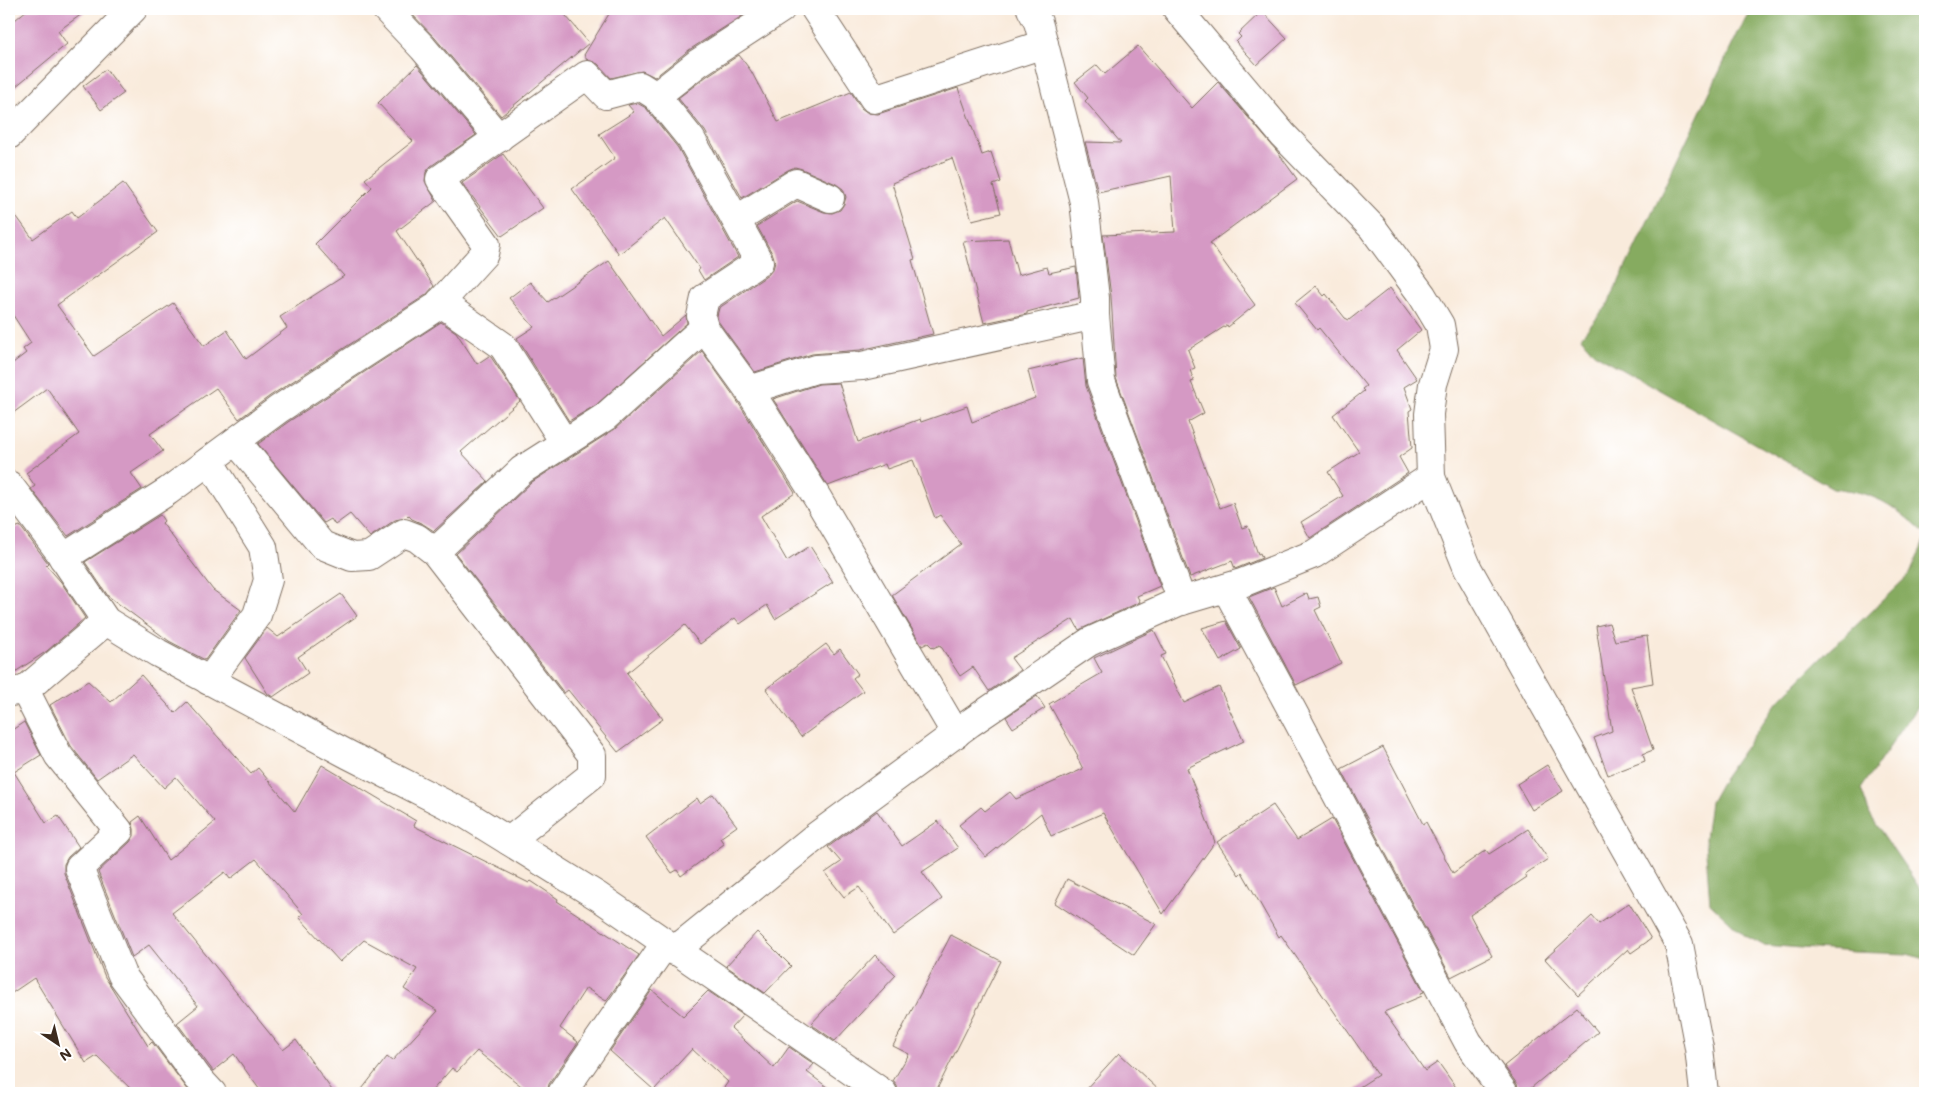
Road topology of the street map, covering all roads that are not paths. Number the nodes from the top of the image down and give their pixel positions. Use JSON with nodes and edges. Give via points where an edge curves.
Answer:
{"nodes":[{"id":1,"x":133,"y":9,"type":"edge"},
{"id":2,"x":386,"y":9,"type":"edge"},
{"id":3,"x":781,"y":9,"type":"edge"},
{"id":4,"x":815,"y":9,"type":"edge"},
{"id":5,"x":1031,"y":9,"type":"edge"},
{"id":6,"x":1177,"y":9,"type":"edge"},
{"id":7,"x":1044,"y":44,"type":"junction"},
{"id":8,"x":656,"y":96,"type":"junction"},
{"id":9,"x":13,"y":121,"type":"edge"},
{"id":10,"x":499,"y":138,"type":"junction"},
{"id":11,"x":830,"y":198,"type":"dead end"},
{"id":12,"x":736,"y":220,"type":"junction"},
{"id":13,"x":440,"y":302,"type":"junction"},
{"id":14,"x":1095,"y":315,"type":"junction"},
{"id":15,"x":704,"y":328,"type":"junction"},
{"id":16,"x":749,"y":390,"type":"junction"},
{"id":17,"x":236,"y":441,"type":"junction"},
{"id":18,"x":564,"y":442,"type":"junction"},
{"id":19,"x":209,"y":461,"type":"junction"},
{"id":20,"x":1431,"y":477,"type":"junction"},
{"id":21,"x":9,"y":485,"type":"edge"},
{"id":22,"x":435,"y":552,"type":"junction"},
{"id":23,"x":63,"y":558,"type":"junction"},
{"id":24,"x":1226,"y":588,"type":"junction"},
{"id":25,"x":1182,"y":601,"type":"junction"},
{"id":26,"x":106,"y":620,"type":"junction"},
{"id":27,"x":209,"y":681,"type":"junction"},
{"id":28,"x":17,"y":691,"type":"edge"},
{"id":29,"x":956,"y":734,"type":"junction"},
{"id":30,"x":509,"y":842,"type":"junction"},
{"id":31,"x":670,"y":948,"type":"junction"},
{"id":32,"x":212,"y":1093,"type":"edge"},
{"id":33,"x":562,"y":1093,"type":"edge"},
{"id":34,"x":883,"y":1093,"type":"edge"},
{"id":35,"x":1504,"y":1093,"type":"edge"},
{"id":36,"x":1704,"y":1093,"type":"edge"}],
"edges":[{"from":1,"to":9,"type":"street"},
{"from":2,"to":10,"type":"street"},
{"from":3,"to":8,"type":"street","via":[[698,63]]},
{"from":4,"to":7,"type":"street","via":[[874,99]]},
{"from":5,"to":7,"type":"street"},
{"from":6,"to":20,"type":"street","via":[[1283,135],[1372,227],[1440,325],[1444,349],[1433,384]]},
{"from":7,"to":14,"type":"street","via":[[1084,202],[1096,298]]},
{"from":8,"to":10,"type":"street","via":[[640,86],[606,95],[587,75]]},
{"from":8,"to":12,"type":"street","via":[[691,139]]},
{"from":10,"to":13,"type":"street","via":[[440,179],[486,244],[484,254]]},
{"from":11,"to":12,"type":"street","via":[[796,183]]},
{"from":12,"to":15,"type":"street","via":[[759,262],[705,298],[701,316]]},
{"from":13,"to":17,"type":"street"},
{"from":13,"to":18,"type":"street","via":[[503,346]]},
{"from":14,"to":16,"type":"street","via":[[862,366],[816,369]]},
{"from":14,"to":25,"type":"street","via":[[1101,381]]},
{"from":15,"to":16,"type":"street"},
{"from":15,"to":18,"type":"street","via":[[605,417]]},
{"from":16,"to":29,"type":"street","via":[[818,499]]},
{"from":17,"to":19,"type":"street"},
{"from":17,"to":22,"type":"street","via":[[322,545],[352,557],[369,556],[404,533],[417,538]]},
{"from":18,"to":22,"type":"street","via":[[522,470]]},
{"from":19,"to":23,"type":"street"},
{"from":19,"to":27,"type":"street","via":[[263,547],[268,580],[257,615]]},
{"from":20,"to":24,"type":"street","via":[[1314,554]]},
{"from":20,"to":36,"type":"street","via":[[1468,569],[1679,944],[1699,1048]]},
{"from":21,"to":23,"type":"street"},
{"from":22,"to":30,"type":"street","via":[[592,754],[592,775]]},
{"from":23,"to":26,"type":"street"},
{"from":24,"to":25,"type":"street"},
{"from":24,"to":35,"type":"street","via":[[1468,1042]]},
{"from":25,"to":29,"type":"street","via":[[1089,642]]},
{"from":26,"to":27,"type":"street"},
{"from":26,"to":28,"type":"street"},
{"from":27,"to":30,"type":"street","via":[[467,815]]},
{"from":28,"to":32,"type":"street","via":[[58,755],[119,831],[79,868],[122,975]]},
{"from":29,"to":31,"type":"street"},
{"from":30,"to":31,"type":"street","via":[[599,897]]},
{"from":31,"to":33,"type":"street"},
{"from":31,"to":34,"type":"street"}]}
